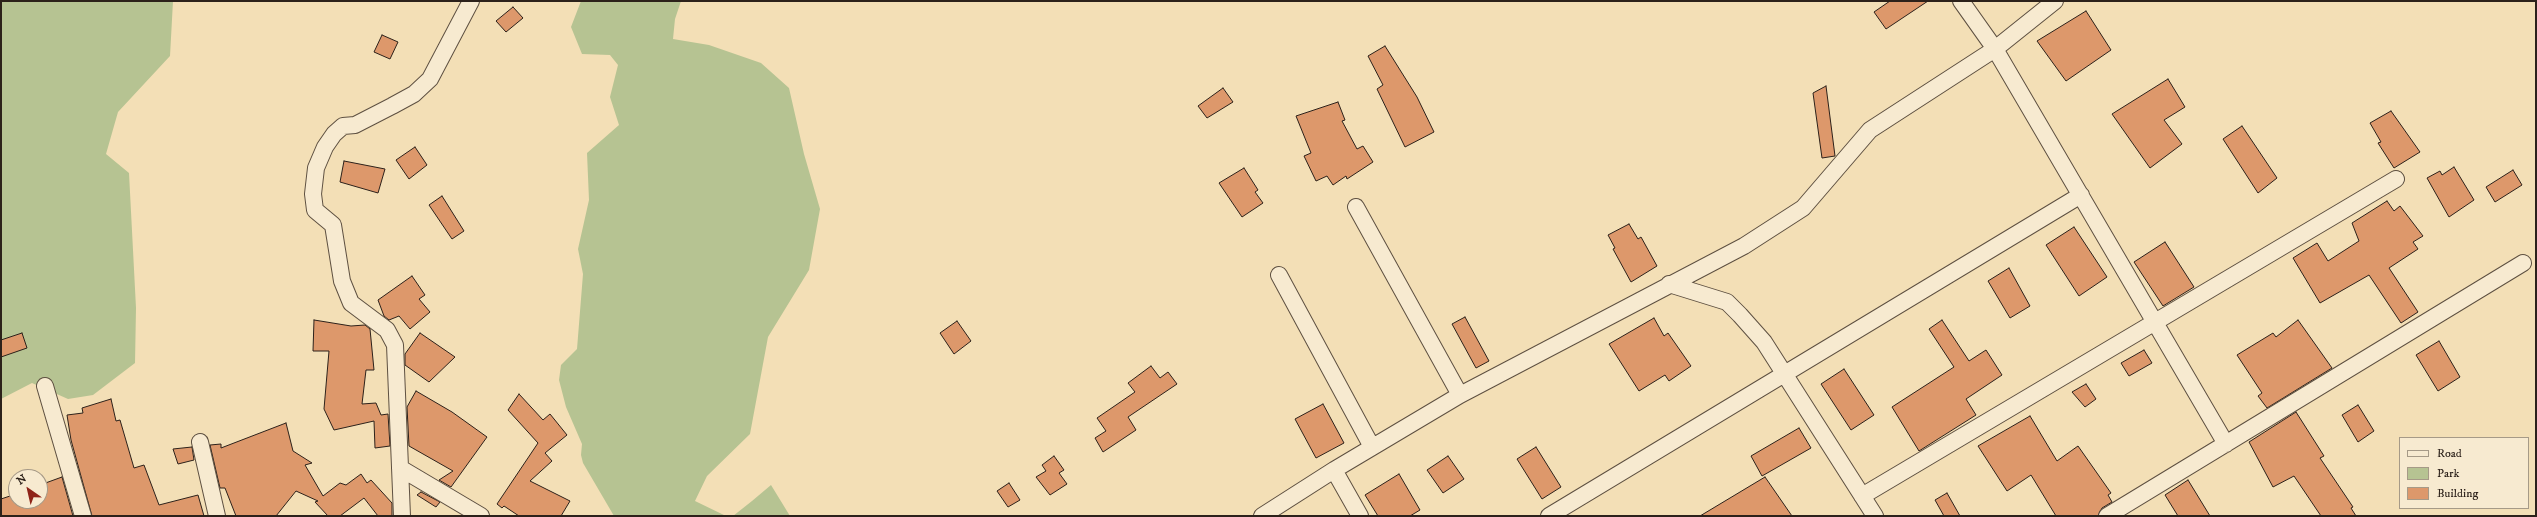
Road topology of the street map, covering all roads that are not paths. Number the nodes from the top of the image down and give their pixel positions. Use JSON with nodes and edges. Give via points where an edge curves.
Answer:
{"nodes":[{"id":1,"x":471,"y":1,"type":"edge"},
{"id":2,"x":1961,"y":1,"type":"edge"},
{"id":3,"x":2055,"y":1,"type":"edge"},
{"id":4,"x":1995,"y":49,"type":"junction"},
{"id":5,"x":2396,"y":179,"type":"dead end"},
{"id":6,"x":2081,"y":195,"type":"junction"},
{"id":7,"x":1356,"y":207,"type":"dead end"},
{"id":8,"x":2523,"y":263,"type":"dead end"},
{"id":9,"x":1279,"y":275,"type":"dead end"},
{"id":10,"x":1669,"y":284,"type":"junction"},
{"id":11,"x":2156,"y":321,"type":"junction"},
{"id":12,"x":1785,"y":375,"type":"junction"},
{"id":13,"x":45,"y":386,"type":"dead end"},
{"id":14,"x":1460,"y":395,"type":"junction"},
{"id":15,"x":200,"y":442,"type":"dead end"},
{"id":16,"x":2226,"y":444,"type":"junction"},
{"id":17,"x":1372,"y":447,"type":"junction"},
{"id":18,"x":400,"y":468,"type":"junction"},
{"id":19,"x":1334,"y":470,"type":"junction"},
{"id":20,"x":1862,"y":496,"type":"junction"},
{"id":21,"x":83,"y":516,"type":"edge"},
{"id":22,"x":217,"y":516,"type":"edge"},
{"id":23,"x":402,"y":516,"type":"edge"},
{"id":24,"x":481,"y":516,"type":"edge"},
{"id":25,"x":1262,"y":516,"type":"edge"},
{"id":26,"x":1360,"y":516,"type":"edge"},
{"id":27,"x":1550,"y":516,"type":"edge"},
{"id":28,"x":1875,"y":516,"type":"edge"},
{"id":29,"x":2108,"y":516,"type":"edge"}],
"edges":[{"from":1,"to":18,"type":"street","via":[[430,79],[414,94],[392,106],[355,125],[343,126],[325,147],[316,168],[315,210],[334,225],[342,280],[351,303],[388,330],[395,345]]},
{"from":2,"to":4,"type":"street"},
{"from":3,"to":4,"type":"street"},
{"from":4,"to":6,"type":"street"},
{"from":4,"to":10,"type":"street","via":[[1870,130],[1803,208],[1744,246]]},
{"from":5,"to":11,"type":"street"},
{"from":6,"to":11,"type":"street"},
{"from":6,"to":12,"type":"street"},
{"from":7,"to":14,"type":"street"},
{"from":8,"to":16,"type":"street"},
{"from":9,"to":17,"type":"street"},
{"from":10,"to":12,"type":"street","via":[[1727,302],[1764,342]]},
{"from":10,"to":14,"type":"street"},
{"from":11,"to":16,"type":"street"},
{"from":11,"to":20,"type":"street"},
{"from":12,"to":20,"type":"street"},
{"from":12,"to":27,"type":"street"},
{"from":13,"to":21,"type":"street"},
{"from":14,"to":17,"type":"street"},
{"from":15,"to":22,"type":"street"},
{"from":16,"to":29,"type":"street"},
{"from":17,"to":19,"type":"street"},
{"from":18,"to":23,"type":"street"},
{"from":18,"to":24,"type":"street"},
{"from":19,"to":25,"type":"street"},
{"from":19,"to":26,"type":"street"},
{"from":20,"to":28,"type":"street"}]}
